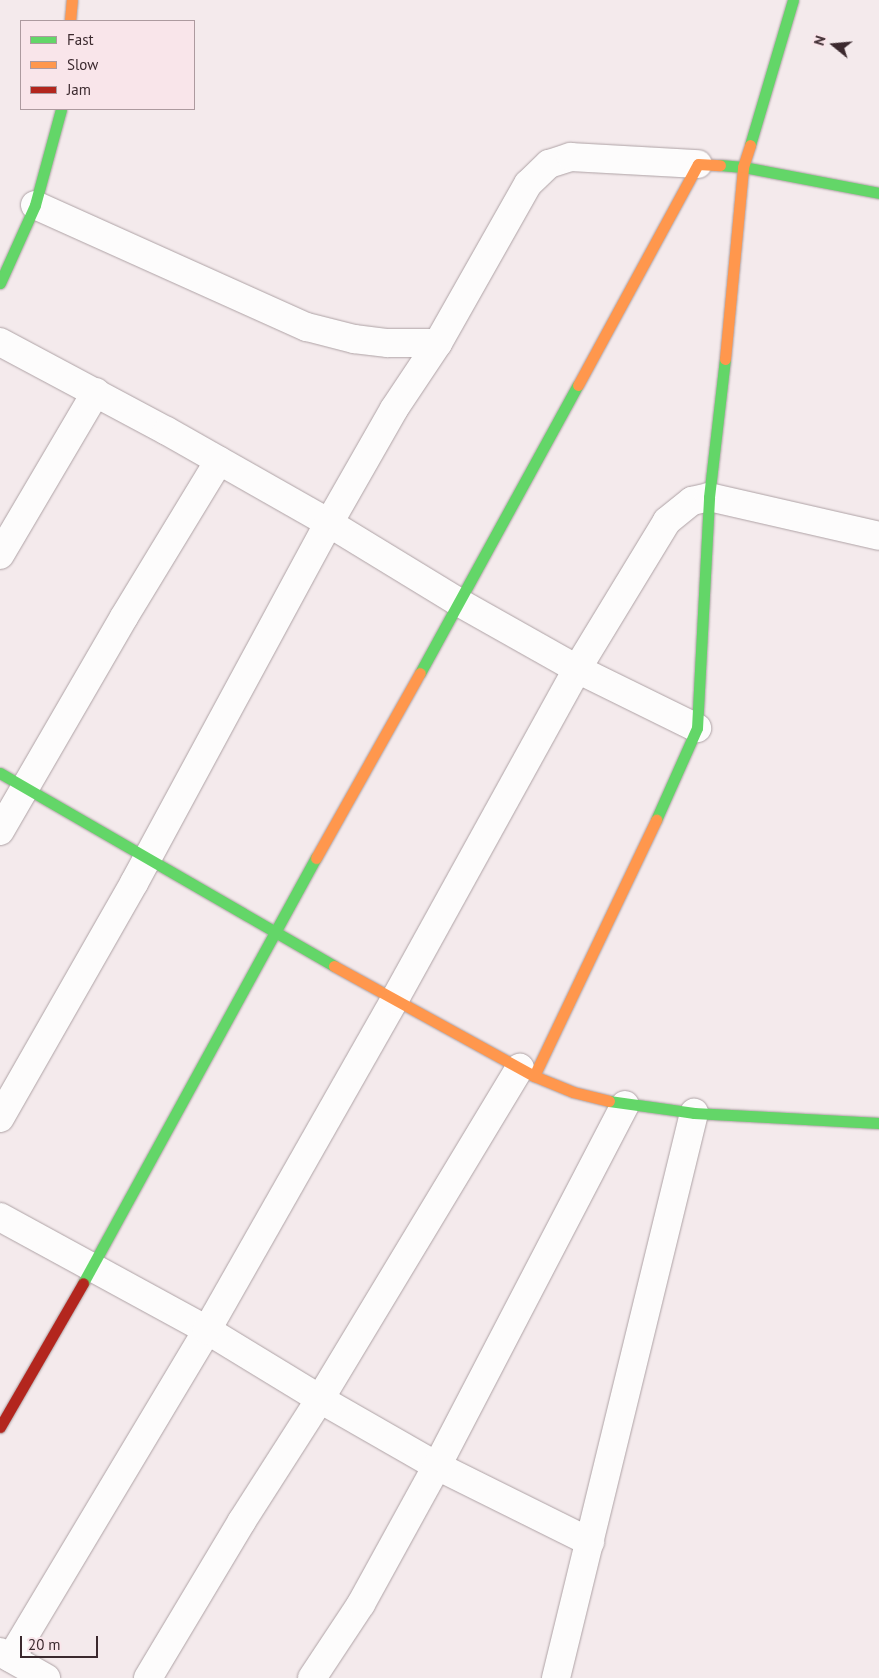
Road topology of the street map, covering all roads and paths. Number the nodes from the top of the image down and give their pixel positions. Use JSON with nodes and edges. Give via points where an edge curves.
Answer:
{"nodes":[{"id":1,"x":72,"y":0,"type":"edge"},
{"id":2,"x":793,"y":0,"type":"edge"},
{"id":3,"x":70,"y":20,"type":"edge"},
{"id":4,"x":61,"y":110,"type":"edge"},
{"id":5,"x":698,"y":164,"type":"junction"},
{"id":6,"x":743,"y":167,"type":"junction"},
{"id":7,"x":879,"y":194,"type":"edge"},
{"id":8,"x":35,"y":205,"type":"junction"},
{"id":9,"x":0,"y":283,"type":"edge"},
{"id":10,"x":0,"y":342,"type":"edge"},
{"id":11,"x":438,"y":343,"type":"junction"},
{"id":12,"x":96,"y":392,"type":"junction"},
{"id":13,"x":219,"y":461,"type":"junction"},
{"id":14,"x":708,"y":497,"type":"junction"},
{"id":15,"x":330,"y":523,"type":"junction"},
{"id":16,"x":879,"y":536,"type":"edge"},
{"id":17,"x":0,"y":555,"type":"edge"},
{"id":18,"x":460,"y":602,"type":"junction"},
{"id":19,"x":577,"y":669,"type":"junction"},
{"id":20,"x":697,"y":728,"type":"junction"},
{"id":21,"x":0,"y":773,"type":"edge"},
{"id":22,"x":24,"y":786,"type":"junction"},
{"id":23,"x":0,"y":831,"type":"edge"},
{"id":24,"x":146,"y":859,"type":"junction"},
{"id":25,"x":274,"y":933,"type":"junction"},
{"id":26,"x":395,"y":1000,"type":"junction"},
{"id":27,"x":527,"y":1072,"type":"junction"},
{"id":28,"x":625,"y":1105,"type":"junction"},
{"id":29,"x":694,"y":1114,"type":"junction"},
{"id":30,"x":0,"y":1118,"type":"edge"},
{"id":31,"x":879,"y":1124,"type":"edge"},
{"id":32,"x":0,"y":1217,"type":"edge"},
{"id":33,"x":92,"y":1268,"type":"junction"},
{"id":34,"x":206,"y":1330,"type":"junction"},
{"id":35,"x":320,"y":1400,"type":"junction"},
{"id":36,"x":0,"y":1427,"type":"edge"},
{"id":37,"x":437,"y":1466,"type":"junction"},
{"id":38,"x":590,"y":1542,"type":"junction"},
{"id":39,"x":5,"y":1655,"type":"edge"},
{"id":40,"x":46,"y":1678,"type":"edge"},
{"id":41,"x":148,"y":1678,"type":"edge"},
{"id":42,"x":312,"y":1678,"type":"edge"},
{"id":43,"x":556,"y":1678,"type":"edge"}],
"edges":[{"from":1,"to":3,"type":"main road"},
{"from":2,"to":6,"type":"main road"},
{"from":4,"to":8,"type":"main road"},
{"from":5,"to":6,"type":"main road"},
{"from":5,"to":11,"type":"street","via":[[571,157],[549,164],[528,184]]},
{"from":5,"to":18,"type":"main road"},
{"from":6,"to":7,"type":"main road"},
{"from":6,"to":14,"type":"main road","via":[[728,337]]},
{"from":8,"to":9,"type":"main road"},
{"from":8,"to":11,"type":"street","via":[[307,328],[388,343]]},
{"from":10,"to":12,"type":"street"},
{"from":11,"to":15,"type":"street","via":[[394,409]]},
{"from":12,"to":13,"type":"street"},
{"from":12,"to":17,"type":"street"},
{"from":13,"to":15,"type":"street"},
{"from":13,"to":22,"type":"street"},
{"from":14,"to":16,"type":"street"},
{"from":14,"to":19,"type":"street","via":[[692,501],[666,522]]},
{"from":14,"to":20,"type":"main road"},
{"from":15,"to":18,"type":"street"},
{"from":15,"to":24,"type":"street"},
{"from":18,"to":19,"type":"street"},
{"from":18,"to":25,"type":"main road"},
{"from":19,"to":20,"type":"street"},
{"from":19,"to":26,"type":"street"},
{"from":20,"to":27,"type":"main road","via":[[673,784]]},
{"from":21,"to":22,"type":"main road"},
{"from":22,"to":23,"type":"street"},
{"from":22,"to":24,"type":"main road"},
{"from":24,"to":25,"type":"main road"},
{"from":24,"to":30,"type":"street"},
{"from":25,"to":26,"type":"main road"},
{"from":25,"to":33,"type":"main road"},
{"from":26,"to":27,"type":"main road"},
{"from":26,"to":34,"type":"street"},
{"from":27,"to":28,"type":"main road","via":[[573,1092]]},
{"from":27,"to":35,"type":"street"},
{"from":28,"to":29,"type":"main road"},
{"from":28,"to":37,"type":"street"},
{"from":29,"to":31,"type":"main road"},
{"from":29,"to":38,"type":"street"},
{"from":32,"to":33,"type":"street"},
{"from":33,"to":34,"type":"street"},
{"from":33,"to":36,"type":"main road"},
{"from":34,"to":35,"type":"street"},
{"from":34,"to":39,"type":"street"},
{"from":35,"to":37,"type":"street"},
{"from":35,"to":41,"type":"street","via":[[242,1521]]},
{"from":37,"to":38,"type":"street"},
{"from":37,"to":42,"type":"street","via":[[361,1604]]},
{"from":38,"to":43,"type":"street"},
{"from":39,"to":40,"type":"street"}]}
